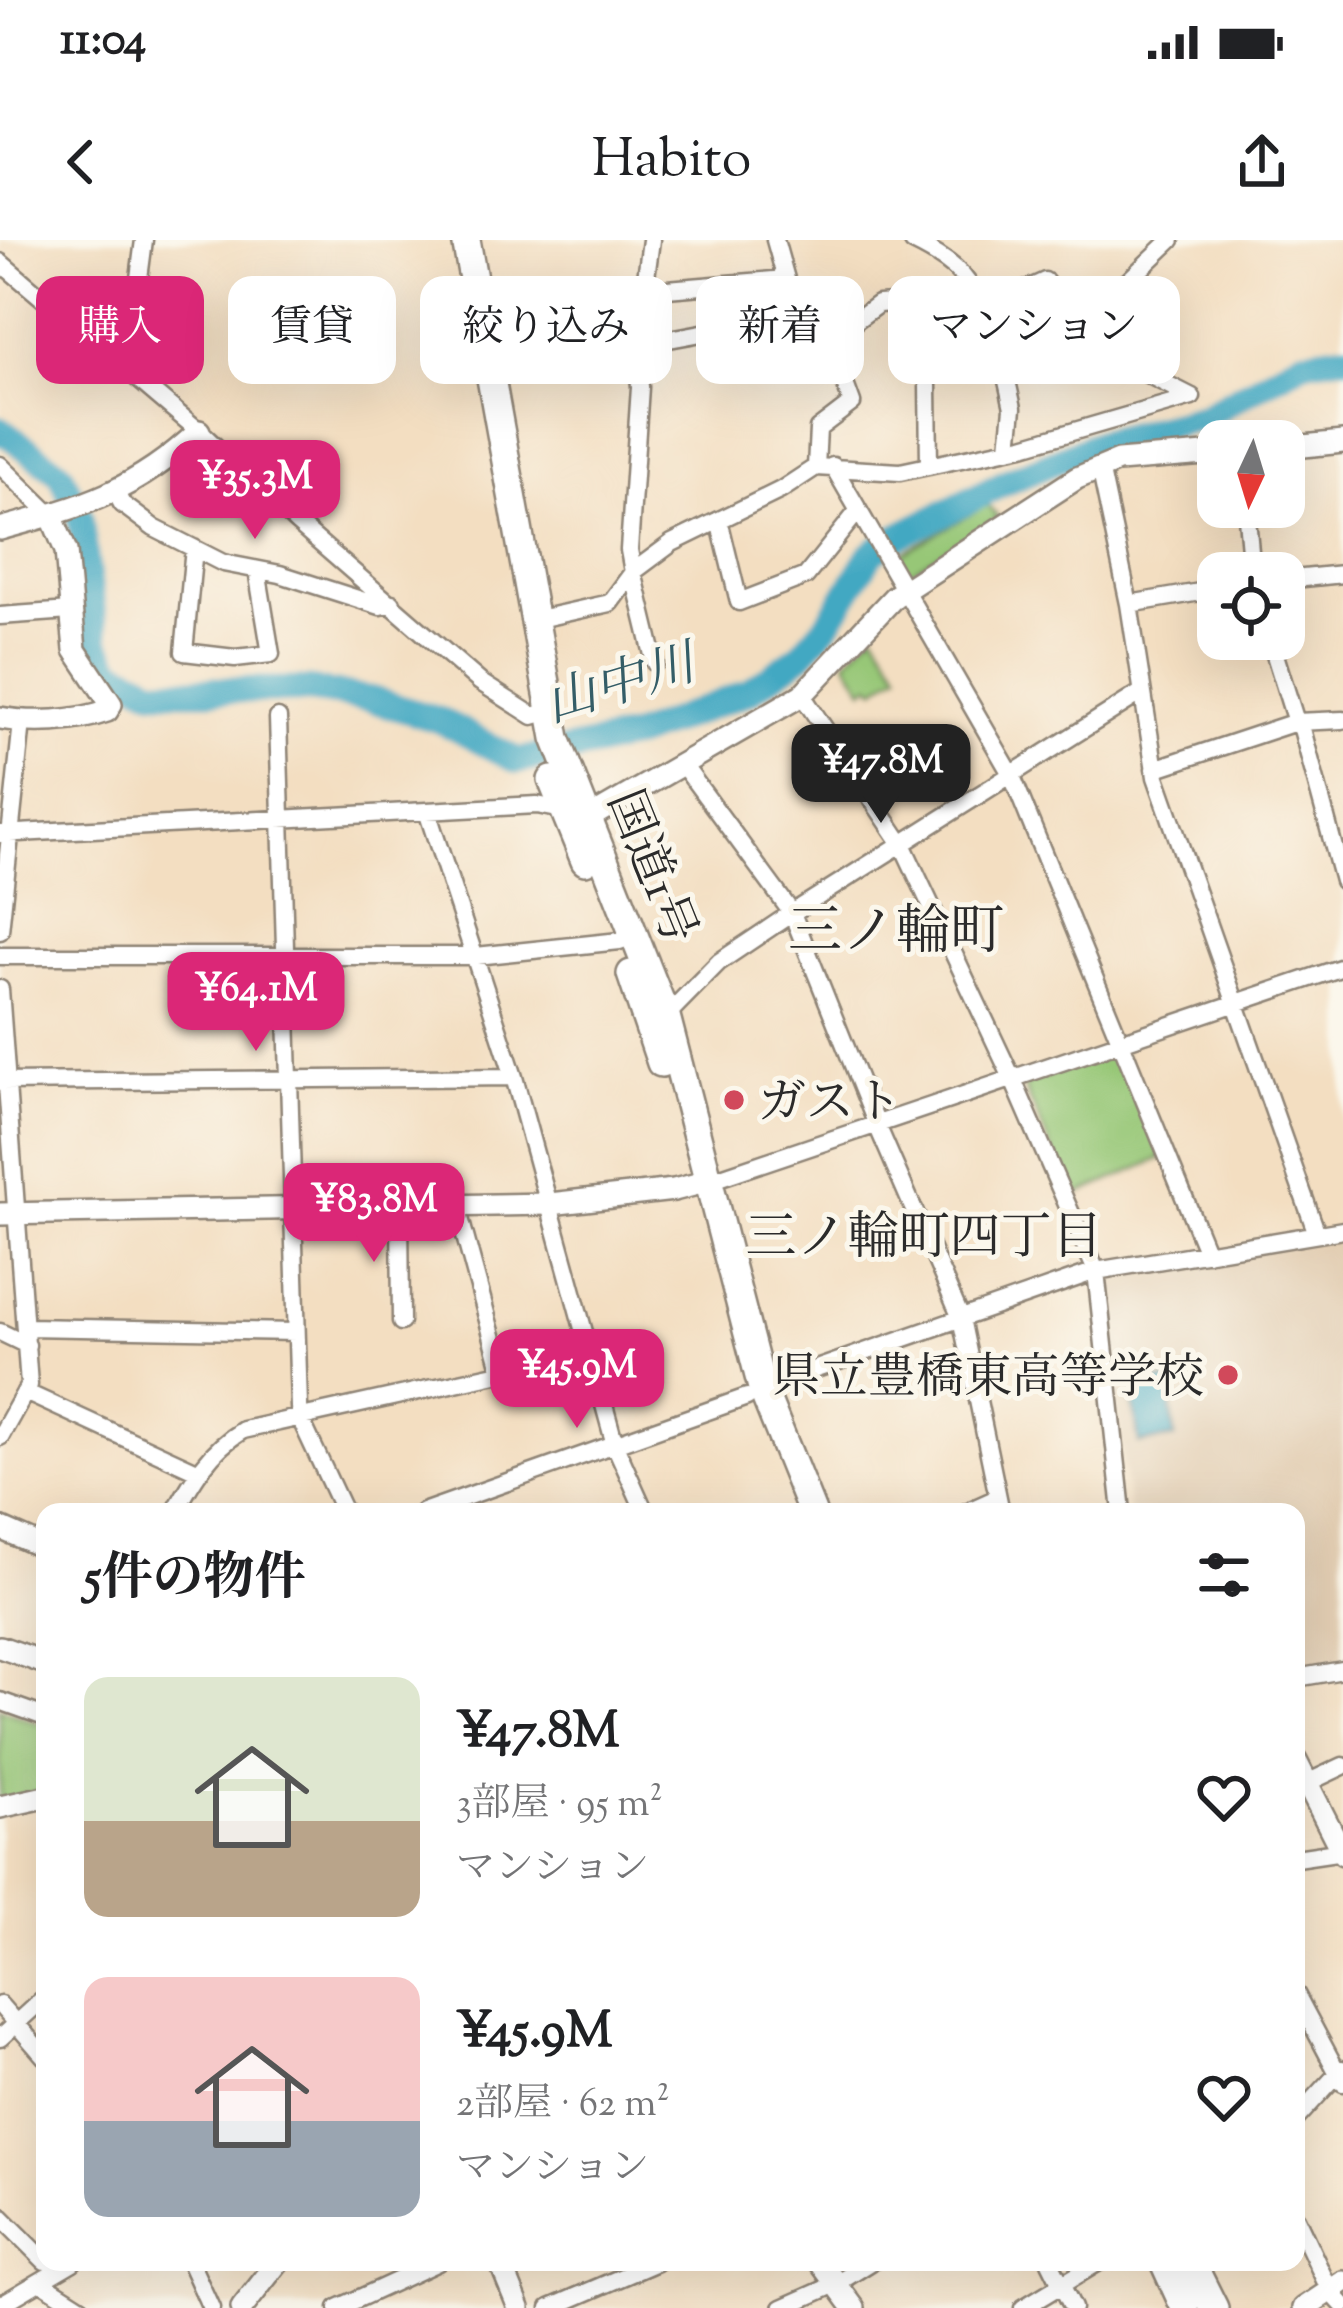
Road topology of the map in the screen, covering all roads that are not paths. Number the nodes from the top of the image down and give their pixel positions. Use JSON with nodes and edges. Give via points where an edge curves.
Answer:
{"nodes":[{"id":1,"x":144,"y":240,"type":"edge"},
{"id":2,"x":449,"y":240,"type":"edge"},
{"id":3,"x":466,"y":240,"type":"edge"},
{"id":4,"x":652,"y":240,"type":"edge"},
{"id":5,"x":775,"y":240,"type":"edge"},
{"id":6,"x":1171,"y":240,"type":"edge"},
{"id":7,"x":913,"y":242,"type":"edge"},
{"id":8,"x":0,"y":262,"type":"edge"},
{"id":9,"x":139,"y":276,"type":"edge"},
{"id":10,"x":645,"y":276,"type":"edge"},
{"id":11,"x":965,"y":276,"type":"edge"},
{"id":12,"x":1133,"y":276,"type":"edge"},
{"id":13,"x":672,"y":285,"type":"edge"},
{"id":14,"x":36,"y":293,"type":"edge"},
{"id":15,"x":144,"y":384,"type":"edge"},
{"id":16,"x":640,"y":384,"type":"edge"},
{"id":17,"x":1008,"y":384,"type":"edge"},
{"id":18,"x":1167,"y":384,"type":"edge"},
{"id":19,"x":199,"y":431,"type":"junction"},
{"id":20,"x":1343,"y":442,"type":"edge"},
{"id":21,"x":1305,"y":446,"type":"edge"},
{"id":22,"x":1009,"y":447,"type":"junction"},
{"id":23,"x":1197,"y":455,"type":"edge"},
{"id":24,"x":0,"y":465,"type":"edge"},
{"id":25,"x":825,"y":466,"type":"junction"},
{"id":26,"x":929,"y":466,"type":"junction"},
{"id":27,"x":1100,"y":467,"type":"junction"},
{"id":28,"x":115,"y":491,"type":"junction"},
{"id":29,"x":858,"y":511,"type":"junction"},
{"id":30,"x":51,"y":515,"type":"junction"},
{"id":31,"x":718,"y":520,"type":"junction"},
{"id":32,"x":0,"y":529,"type":"edge"},
{"id":33,"x":194,"y":548,"type":"junction"},
{"id":34,"x":256,"y":569,"type":"junction"},
{"id":35,"x":633,"y":572,"type":"junction"},
{"id":36,"x":1343,"y":574,"type":"edge"},
{"id":37,"x":1305,"y":578,"type":"edge"},
{"id":38,"x":903,"y":590,"type":"junction"},
{"id":39,"x":1197,"y":593,"type":"edge"},
{"id":40,"x":392,"y":603,"type":"junction"},
{"id":41,"x":1129,"y":604,"type":"junction"},
{"id":42,"x":70,"y":611,"type":"junction"},
{"id":43,"x":0,"y":616,"type":"edge"},
{"id":44,"x":534,"y":620,"type":"junction"},
{"id":45,"x":1277,"y":660,"type":"edge"},
{"id":46,"x":655,"y":663,"type":"dead end"},
{"id":47,"x":1142,"y":692,"type":"junction"},
{"id":48,"x":802,"y":695,"type":"junction"},
{"id":49,"x":278,"y":718,"type":"dead end"},
{"id":50,"x":11,"y":720,"type":"edge"},
{"id":51,"x":1343,"y":720,"type":"edge"},
{"id":52,"x":1296,"y":722,"type":"junction"},
{"id":53,"x":545,"y":727,"type":"junction"},
{"id":54,"x":683,"y":765,"type":"junction"},
{"id":55,"x":1154,"y":769,"type":"junction"},
{"id":56,"x":1011,"y":775,"type":"junction"},
{"id":57,"x":427,"y":811,"type":"junction"},
{"id":58,"x":575,"y":814,"type":"junction"},
{"id":59,"x":281,"y":820,"type":"junction"},
{"id":60,"x":4,"y":833,"type":"edge"},
{"id":61,"x":902,"y":844,"type":"junction"},
{"id":62,"x":1343,"y":881,"type":"edge"},
{"id":63,"x":792,"y":913,"type":"junction"},
{"id":64,"x":0,"y":931,"type":"edge"},
{"id":65,"x":620,"y":941,"type":"junction"},
{"id":66,"x":0,"y":956,"type":"edge"},
{"id":67,"x":284,"y":956,"type":"junction"},
{"id":68,"x":476,"y":956,"type":"junction"},
{"id":69,"x":1343,"y":967,"type":"edge"},
{"id":70,"x":0,"y":989,"type":"edge"},
{"id":71,"x":1238,"y":1003,"type":"junction"},
{"id":72,"x":666,"y":1016,"type":"junction"},
{"id":73,"x":1122,"y":1043,"type":"junction"},
{"id":74,"x":514,"y":1077,"type":"junction"},
{"id":75,"x":288,"y":1080,"type":"junction"},
{"id":76,"x":1012,"y":1080,"type":"junction"},
{"id":77,"x":3,"y":1082,"type":"edge"},
{"id":78,"x":877,"y":1125,"type":"junction"},
{"id":79,"x":701,"y":1183,"type":"junction"},
{"id":80,"x":550,"y":1204,"type":"junction"},
{"id":81,"x":400,"y":1207,"type":"junction"},
{"id":82,"x":457,"y":1207,"type":"junction"},
{"id":83,"x":294,"y":1209,"type":"junction"},
{"id":84,"x":8,"y":1214,"type":"edge"},
{"id":85,"x":1343,"y":1230,"type":"edge"},
{"id":86,"x":1317,"y":1234,"type":"junction"},
{"id":87,"x":1207,"y":1253,"type":"junction"},
{"id":88,"x":1096,"y":1271,"type":"junction"},
{"id":89,"x":961,"y":1318,"type":"junction"},
{"id":90,"x":401,"y":1322,"type":"dead end"},
{"id":91,"x":0,"y":1332,"type":"edge"},
{"id":92,"x":296,"y":1332,"type":"junction"},
{"id":93,"x":26,"y":1336,"type":"junction"},
{"id":94,"x":591,"y":1353,"type":"junction"},
{"id":95,"x":502,"y":1372,"type":"junction"},
{"id":96,"x":25,"y":1392,"type":"junction"},
{"id":97,"x":754,"y":1393,"type":"junction"},
{"id":98,"x":300,"y":1418,"type":"junction"},
{"id":99,"x":0,"y":1437,"type":"edge"},
{"id":100,"x":616,"y":1445,"type":"junction"},
{"id":101,"x":197,"y":1471,"type":"junction"},
{"id":102,"x":181,"y":1503,"type":"edge"},
{"id":103,"x":340,"y":1503,"type":"edge"},
{"id":104,"x":449,"y":1503,"type":"edge"},
{"id":105,"x":641,"y":1503,"type":"edge"},
{"id":106,"x":790,"y":1503,"type":"edge"},
{"id":107,"x":808,"y":1503,"type":"edge"},
{"id":108,"x":999,"y":1503,"type":"edge"},
{"id":109,"x":1121,"y":1503,"type":"edge"},
{"id":110,"x":0,"y":1528,"type":"edge"},
{"id":111,"x":36,"y":1544,"type":"edge"},
{"id":112,"x":0,"y":1647,"type":"edge"},
{"id":113,"x":36,"y":1660,"type":"edge"},
{"id":114,"x":1343,"y":1670,"type":"edge"},
{"id":115,"x":1305,"y":1676,"type":"edge"},
{"id":116,"x":0,"y":1701,"type":"edge"},
{"id":117,"x":36,"y":1715,"type":"edge"},
{"id":118,"x":1343,"y":1766,"type":"edge"},
{"id":119,"x":1305,"y":1779,"type":"edge"},
{"id":120,"x":1307,"y":1783,"type":"junction"},
{"id":121,"x":36,"y":1799,"type":"edge"},
{"id":122,"x":0,"y":1807,"type":"edge"},
{"id":123,"x":1343,"y":1852,"type":"edge"},
{"id":124,"x":1305,"y":1857,"type":"edge"},
{"id":125,"x":0,"y":2005,"type":"edge"},
{"id":126,"x":36,"y":2005,"type":"edge"},
{"id":127,"x":1305,"y":2010,"type":"edge"},
{"id":128,"x":17,"y":2022,"type":"junction"},
{"id":129,"x":0,"y":2038,"type":"edge"},
{"id":130,"x":36,"y":2045,"type":"edge"},
{"id":131,"x":1341,"y":2075,"type":"edge"},
{"id":132,"x":1305,"y":2111,"type":"edge"},
{"id":133,"x":0,"y":2216,"type":"edge"},
{"id":134,"x":1305,"y":2234,"type":"edge"},
{"id":135,"x":36,"y":2252,"type":"edge"},
{"id":136,"x":48,"y":2271,"type":"edge"},
{"id":137,"x":54,"y":2271,"type":"edge"},
{"id":138,"x":194,"y":2271,"type":"edge"},
{"id":139,"x":271,"y":2271,"type":"edge"},
{"id":140,"x":418,"y":2271,"type":"edge"},
{"id":141,"x":504,"y":2271,"type":"edge"},
{"id":142,"x":636,"y":2271,"type":"edge"},
{"id":143,"x":827,"y":2271,"type":"edge"},
{"id":144,"x":857,"y":2271,"type":"edge"},
{"id":145,"x":1054,"y":2271,"type":"edge"},
{"id":146,"x":1082,"y":2271,"type":"edge"},
{"id":147,"x":1168,"y":2271,"type":"edge"},
{"id":148,"x":1196,"y":2271,"type":"edge"},
{"id":149,"x":1060,"y":2283,"type":"junction"},
{"id":150,"x":836,"y":2284,"type":"junction"},
{"id":151,"x":1339,"y":2293,"type":"edge"},
{"id":152,"x":0,"y":2305,"type":"edge"},
{"id":153,"x":82,"y":2308,"type":"edge"},
{"id":154,"x":211,"y":2308,"type":"edge"},
{"id":155,"x":242,"y":2308,"type":"edge"},
{"id":156,"x":338,"y":2308,"type":"edge"},
{"id":157,"x":520,"y":2308,"type":"edge"},
{"id":158,"x":550,"y":2308,"type":"edge"},
{"id":159,"x":782,"y":2308,"type":"edge"},
{"id":160,"x":854,"y":2308,"type":"edge"},
{"id":161,"x":1023,"y":2308,"type":"edge"},
{"id":162,"x":1073,"y":2308,"type":"edge"},
{"id":163,"x":1185,"y":2308,"type":"edge"},
{"id":164,"x":1214,"y":2308,"type":"edge"},
{"id":165,"x":1304,"y":2308,"type":"edge"}],
"edges":[{"from":1,"to":9,"type":"street"},
{"from":2,"to":53,"type":"highway","name":"国道1号"},
{"from":3,"to":44,"type":"highway","name":"国道1号"},
{"from":4,"to":10,"type":"street"},
{"from":5,"to":13,"type":"street","via":[[786,279]]},
{"from":6,"to":12,"type":"street"},
{"from":7,"to":11,"type":"street"},
{"from":8,"to":14,"type":"street"},
{"from":15,"to":19,"type":"street"},
{"from":16,"to":35,"type":"street"},
{"from":17,"to":22,"type":"street"},
{"from":18,"to":22,"type":"street","via":[[1192,398]]},
{"from":19,"to":28,"type":"street","via":[[163,465]]},
{"from":19,"to":40,"type":"street"},
{"from":20,"to":21,"type":"street"},
{"from":22,"to":26,"type":"street"},
{"from":23,"to":27,"type":"street"},
{"from":24,"to":30,"type":"street"},
{"from":25,"to":26,"type":"street"},
{"from":25,"to":26,"type":"street","via":[[818,429],[852,403],[836,346],[842,330],[878,304],[927,301]]},
{"from":25,"to":29,"type":"street"},
{"from":25,"to":31,"type":"street"},
{"from":27,"to":38,"type":"street"},
{"from":27,"to":41,"type":"street"},
{"from":28,"to":30,"type":"street"},
{"from":28,"to":33,"type":"street","via":[[154,528]]},
{"from":29,"to":31,"type":"street","via":[[806,576],[739,602]]},
{"from":29,"to":38,"type":"street"},
{"from":30,"to":32,"type":"street"},
{"from":30,"to":42,"type":"street","via":[[66,550]]},
{"from":31,"to":35,"type":"street"},
{"from":33,"to":34,"type":"street"},
{"from":33,"to":34,"type":"street","via":[[184,652],[271,654]]},
{"from":34,"to":40,"type":"street"},
{"from":35,"to":44,"type":"street","via":[[610,603]]},
{"from":35,"to":46,"type":"street"},
{"from":36,"to":37,"type":"street"},
{"from":38,"to":48,"type":"street"},
{"from":38,"to":56,"type":"street"},
{"from":39,"to":41,"type":"street"},
{"from":40,"to":53,"type":"street"},
{"from":41,"to":47,"type":"street"},
{"from":42,"to":43,"type":"street"},
{"from":42,"to":50,"type":"street","via":[[75,650],[111,704],[100,714]]},
{"from":44,"to":53,"type":"highway","name":"国道1号"},
{"from":45,"to":52,"type":"street"},
{"from":47,"to":55,"type":"street"},
{"from":47,"to":56,"type":"street"},
{"from":48,"to":54,"type":"street"},
{"from":48,"to":61,"type":"street"},
{"from":49,"to":59,"type":"street"},
{"from":50,"to":60,"type":"street"},
{"from":51,"to":52,"type":"street"},
{"from":52,"to":55,"type":"street"},
{"from":52,"to":62,"type":"street"},
{"from":53,"to":58,"type":"highway","name":"国道1号"},
{"from":54,"to":58,"type":"street"},
{"from":54,"to":63,"type":"street"},
{"from":55,"to":71,"type":"street"},
{"from":56,"to":61,"type":"street"},
{"from":56,"to":73,"type":"street"},
{"from":57,"to":58,"type":"street","via":[[537,805]]},
{"from":57,"to":59,"type":"street"},
{"from":57,"to":68,"type":"street"},
{"from":58,"to":65,"type":"highway","name":"国道1号"},
{"from":58,"to":72,"type":"highway","name":"国道1号"},
{"from":59,"to":60,"type":"street"},
{"from":59,"to":67,"type":"street"},
{"from":60,"to":64,"type":"street"},
{"from":61,"to":63,"type":"street"},
{"from":61,"to":76,"type":"street"},
{"from":63,"to":72,"type":"street","via":[[719,962]]},
{"from":63,"to":78,"type":"street"},
{"from":65,"to":68,"type":"street"},
{"from":65,"to":79,"type":"highway","name":"国道1号"},
{"from":66,"to":67,"type":"street"},
{"from":67,"to":68,"type":"street"},
{"from":67,"to":75,"type":"street"},
{"from":68,"to":74,"type":"street"},
{"from":69,"to":71,"type":"street"},
{"from":70,"to":77,"type":"street"},
{"from":71,"to":73,"type":"street"},
{"from":71,"to":86,"type":"street"},
{"from":72,"to":79,"type":"highway","name":"国道1号"},
{"from":73,"to":76,"type":"street"},
{"from":73,"to":87,"type":"street"},
{"from":74,"to":75,"type":"street"},
{"from":74,"to":80,"type":"street"},
{"from":75,"to":77,"type":"street"},
{"from":75,"to":83,"type":"street"},
{"from":76,"to":78,"type":"street"},
{"from":76,"to":88,"type":"street"},
{"from":77,"to":84,"type":"street"},
{"from":78,"to":79,"type":"street"},
{"from":78,"to":89,"type":"street"},
{"from":79,"to":80,"type":"street"},
{"from":79,"to":97,"type":"highway","name":"国道1号"},
{"from":80,"to":82,"type":"street"},
{"from":80,"to":94,"type":"street"},
{"from":81,"to":82,"type":"street"},
{"from":81,"to":83,"type":"street"},
{"from":81,"to":90,"type":"street"},
{"from":82,"to":95,"type":"street"},
{"from":83,"to":84,"type":"street"},
{"from":83,"to":92,"type":"street"},
{"from":84,"to":93,"type":"street"},
{"from":85,"to":86,"type":"street"},
{"from":86,"to":87,"type":"street"},
{"from":87,"to":88,"type":"street"},
{"from":88,"to":89,"type":"street"},
{"from":88,"to":109,"type":"street"},
{"from":89,"to":97,"type":"street"},
{"from":89,"to":108,"type":"street"},
{"from":91,"to":93,"type":"street"},
{"from":92,"to":93,"type":"street"},
{"from":92,"to":98,"type":"street"},
{"from":93,"to":96,"type":"street"},
{"from":94,"to":95,"type":"street"},
{"from":94,"to":100,"type":"street"},
{"from":95,"to":98,"type":"street"},
{"from":96,"to":99,"type":"street"},
{"from":96,"to":101,"type":"street"},
{"from":97,"to":100,"type":"street"},
{"from":97,"to":106,"type":"highway","name":"国道1号"},
{"from":97,"to":107,"type":"highway","name":"国道1号"},
{"from":98,"to":101,"type":"street","via":[[243,1430]]},
{"from":98,"to":103,"type":"street"},
{"from":100,"to":104,"type":"street"},
{"from":100,"to":105,"type":"street"},
{"from":101,"to":102,"type":"street"},
{"from":110,"to":111,"type":"street"},
{"from":112,"to":113,"type":"street"},
{"from":114,"to":115,"type":"street"},
{"from":116,"to":117,"type":"street"},
{"from":118,"to":120,"type":"street"},
{"from":119,"to":120,"type":"street"},
{"from":120,"to":123,"type":"street"},
{"from":121,"to":122,"type":"street"},
{"from":123,"to":124,"type":"street"},
{"from":125,"to":128,"type":"street"},
{"from":126,"to":128,"type":"street"},
{"from":127,"to":131,"type":"street"},
{"from":128,"to":129,"type":"street"},
{"from":128,"to":130,"type":"street"},
{"from":131,"to":132,"type":"street"},
{"from":133,"to":135,"type":"street"},
{"from":134,"to":151,"type":"street"},
{"from":136,"to":152,"type":"street"},
{"from":137,"to":153,"type":"street"},
{"from":138,"to":154,"type":"street"},
{"from":139,"to":155,"type":"street"},
{"from":140,"to":156,"type":"street"},
{"from":141,"to":157,"type":"street"},
{"from":142,"to":158,"type":"street"},
{"from":143,"to":150,"type":"street"},
{"from":144,"to":150,"type":"street"},
{"from":145,"to":149,"type":"street"},
{"from":146,"to":149,"type":"street"},
{"from":147,"to":163,"type":"highway"},
{"from":148,"to":164,"type":"highway"},
{"from":149,"to":161,"type":"street"},
{"from":149,"to":162,"type":"street"},
{"from":150,"to":159,"type":"street"},
{"from":150,"to":160,"type":"street"},
{"from":151,"to":165,"type":"street"}]}
